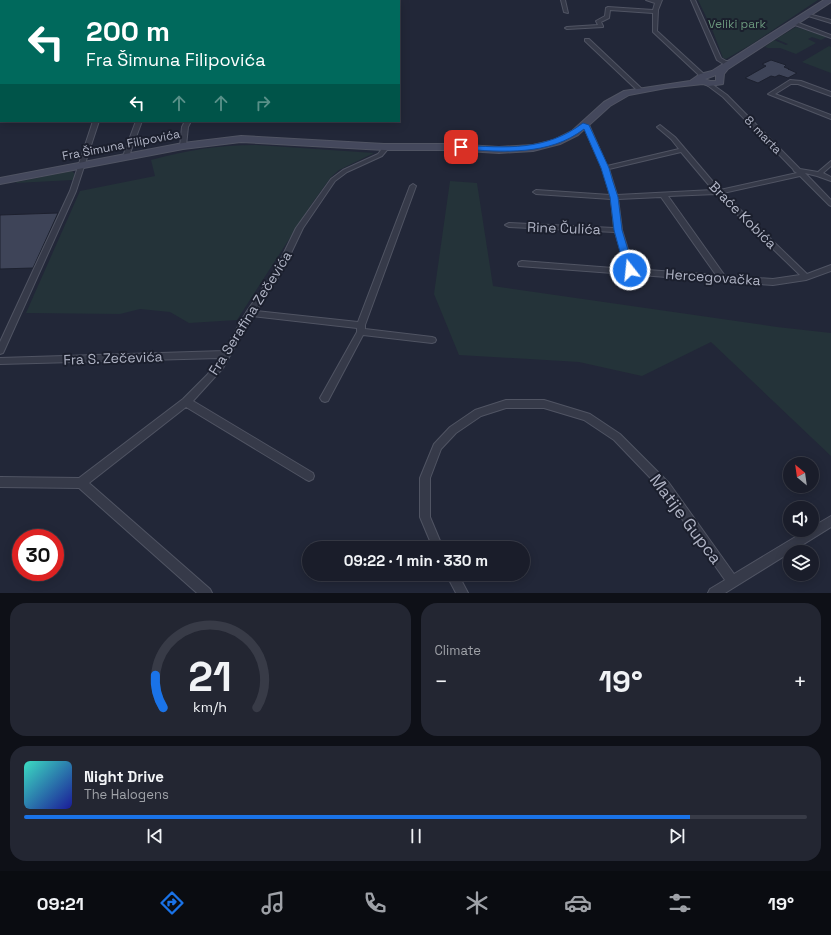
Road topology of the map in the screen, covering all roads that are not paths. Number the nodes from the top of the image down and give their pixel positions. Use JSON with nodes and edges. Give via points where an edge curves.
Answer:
{"nodes":[{"id":1,"x":563,"y":0,"type":"edge"},
{"id":2,"x":648,"y":0,"type":"edge"},
{"id":3,"x":693,"y":0,"type":"edge"},
{"id":4,"x":830,"y":0,"type":"edge"},
{"id":5,"x":659,"y":1,"type":"edge"},
{"id":6,"x":566,"y":12,"type":"dead end"},
{"id":7,"x":656,"y":12,"type":"junction"},
{"id":8,"x":807,"y":14,"type":"junction"},
{"id":9,"x":831,"y":22,"type":"edge"},
{"id":10,"x":794,"y":24,"type":"junction"},
{"id":11,"x":567,"y":28,"type":"dead end"},
{"id":12,"x":831,"y":37,"type":"edge"},
{"id":13,"x":587,"y":40,"type":"dead end"},
{"id":14,"x":734,"y":62,"type":"junction"},
{"id":15,"x":725,"y":68,"type":"junction"},
{"id":16,"x":705,"y":79,"type":"junction"},
{"id":17,"x":719,"y":81,"type":"junction"},
{"id":18,"x":640,"y":90,"type":"junction"},
{"id":19,"x":831,"y":94,"type":"edge"},
{"id":20,"x":725,"y":96,"type":"junction"},
{"id":21,"x":831,"y":117,"type":"edge"},
{"id":22,"x":96,"y":122,"type":"edge"},
{"id":23,"x":139,"y":122,"type":"edge"},
{"id":24,"x":188,"y":122,"type":"edge"},
{"id":25,"x":586,"y":125,"type":"junction"},
{"id":26,"x":660,"y":127,"type":"dead end"},
{"id":27,"x":183,"y":146,"type":"junction"},
{"id":28,"x":384,"y":147,"type":"junction"},
{"id":29,"x":682,"y":150,"type":"junction"},
{"id":30,"x":126,"y":156,"type":"junction"},
{"id":31,"x":831,"y":163,"type":"edge"},
{"id":32,"x":83,"y":165,"type":"junction"},
{"id":33,"x":605,"y":168,"type":"junction"},
{"id":34,"x":799,"y":172,"type":"junction"},
{"id":35,"x":819,"y":174,"type":"junction"},
{"id":36,"x":831,"y":179,"type":"edge"},
{"id":37,"x":0,"y":181,"type":"edge"},
{"id":38,"x":413,"y":186,"type":"dead end"},
{"id":39,"x":536,"y":192,"type":"dead end"},
{"id":40,"x":718,"y":192,"type":"junction"},
{"id":41,"x":663,"y":195,"type":"junction"},
{"id":42,"x":614,"y":197,"type":"junction"},
{"id":43,"x":831,"y":204,"type":"edge"},
{"id":44,"x":509,"y":225,"type":"dead end"},
{"id":45,"x":618,"y":230,"type":"junction"},
{"id":46,"x":522,"y":264,"type":"dead end"},
{"id":47,"x":831,"y":268,"type":"edge"},
{"id":48,"x":630,"y":270,"type":"junction"},
{"id":49,"x":806,"y":277,"type":"junction"},
{"id":50,"x":723,"y":279,"type":"junction"},
{"id":51,"x":250,"y":313,"type":"junction"},
{"id":52,"x":361,"y":328,"type":"junction"},
{"id":53,"x":432,"y":340,"type":"dead end"},
{"id":54,"x":0,"y":350,"type":"edge"},
{"id":55,"x":226,"y":354,"type":"junction"},
{"id":56,"x":0,"y":361,"type":"edge"},
{"id":57,"x":325,"y":398,"type":"dead end"},
{"id":58,"x":186,"y":402,"type":"junction"},
{"id":59,"x":309,"y":476,"type":"dead end"},
{"id":60,"x":0,"y":482,"type":"edge"},
{"id":61,"x":81,"y":483,"type":"junction"},
{"id":62,"x":831,"y":521,"type":"edge"},
{"id":63,"x":435,"y":541,"type":"edge"},
{"id":64,"x":456,"y":581,"type":"edge"},
{"id":65,"x":733,"y":582,"type":"junction"},
{"id":66,"x":206,"y":593,"type":"edge"},
{"id":67,"x":462,"y":593,"type":"edge"},
{"id":68,"x":714,"y":593,"type":"edge"}],
"edges":[{"from":1,"to":6,"type":"street"},
{"from":2,"to":5,"type":"street"},
{"from":3,"to":14,"type":"street","via":[[719,59],[725,63]]},
{"from":4,"to":8,"type":"main road"},
{"from":5,"to":7,"type":"street"},
{"from":7,"to":11,"type":"street","via":[[608,6],[607,17],[598,21],[601,26]]},
{"from":7,"to":16,"type":"street","via":[[655,31]]},
{"from":8,"to":9,"type":"street"},
{"from":8,"to":10,"type":"main road"},
{"from":10,"to":12,"type":"street"},
{"from":10,"to":14,"type":"main road"},
{"from":13,"to":18,"type":"street"},
{"from":14,"to":15,"type":"main road"},
{"from":15,"to":16,"type":"main road"},
{"from":15,"to":17,"type":"main road","via":[[720,74]]},
{"from":16,"to":17,"type":"main road","name":"Fra Šimuna Filipovića"},
{"from":16,"to":18,"type":"main road","name":"Fra Šimuna Filipovića"},
{"from":16,"to":20,"type":"street"},
{"from":17,"to":20,"type":"street"},
{"from":18,"to":25,"type":"main road","name":"Fra Šimuna Filipovića","via":[[607,104]]},
{"from":19,"to":21,"type":"street","via":[[799,82],[790,82],[771,94]]},
{"from":20,"to":34,"type":"street","name":"8. marta"},
{"from":22,"to":32,"type":"street"},
{"from":23,"to":30,"type":"street"},
{"from":24,"to":27,"type":"street"},
{"from":25,"to":28,"type":"main road","name":"Fra Šimuna Filipovića","via":[[557,142],[517,150]]},
{"from":25,"to":33,"type":"street"},
{"from":26,"to":29,"type":"street","name":"Braće Kobića"},
{"from":27,"to":28,"type":"main road","name":"Fra Šimuna Filipovića","via":[[241,139]]},
{"from":27,"to":30,"type":"main road","name":"Fra Šimuna Filipovića"},
{"from":28,"to":51,"type":"street","name":"Fra Serafina Zečevića","via":[[380,155],[345,171],[333,180],[300,228],[279,270]]},
{"from":29,"to":33,"type":"street"},
{"from":29,"to":40,"type":"street","name":"Braće Kobića"},
{"from":30,"to":32,"type":"main road","name":"Fra Šimuna Filipovića"},
{"from":31,"to":35,"type":"street"},
{"from":32,"to":37,"type":"main road","name":"Fra Šimuna Filipovića"},
{"from":32,"to":54,"type":"street","via":[[74,191]]},
{"from":33,"to":42,"type":"street"},
{"from":34,"to":35,"type":"street"},
{"from":34,"to":40,"type":"street"},
{"from":34,"to":43,"type":"street","name":"8. marta"},
{"from":35,"to":36,"type":"street"},
{"from":38,"to":52,"type":"street"},
{"from":39,"to":42,"type":"street"},
{"from":40,"to":41,"type":"street"},
{"from":40,"to":49,"type":"street","name":"Braće Kobića"},
{"from":41,"to":42,"type":"street"},
{"from":41,"to":50,"type":"street"},
{"from":42,"to":45,"type":"street"},
{"from":44,"to":45,"type":"street","name":"Rine Čulića"},
{"from":45,"to":48,"type":"street"},
{"from":46,"to":48,"type":"street","name":"Hercegovačka"},
{"from":47,"to":49,"type":"street","name":"Hercegovačka"},
{"from":48,"to":50,"type":"street","name":"Hercegovačka"},
{"from":49,"to":50,"type":"street","name":"Hercegovačka","via":[[773,282]]},
{"from":51,"to":52,"type":"street"},
{"from":51,"to":55,"type":"street","name":"Fra Serafina Zečevića"},
{"from":52,"to":53,"type":"street"},
{"from":52,"to":57,"type":"street"},
{"from":55,"to":56,"type":"street","name":"Fra S. Zečevića"},
{"from":55,"to":58,"type":"street","name":"Fra Serafina Zečevića","via":[[220,366]]},
{"from":58,"to":59,"type":"street"},
{"from":58,"to":61,"type":"street","name":"Fra Serafina Zečevića"},
{"from":60,"to":61,"type":"street"},
{"from":61,"to":66,"type":"street"},
{"from":62,"to":65,"type":"street"},
{"from":63,"to":65,"type":"street","name":"Matije Gupca","via":[[425,517],[425,478],[438,448],[453,430],[478,413],[506,404],[544,404],[587,417],[617,437],[665,486]]},
{"from":64,"to":67,"type":"street"},
{"from":65,"to":68,"type":"street"}]}
